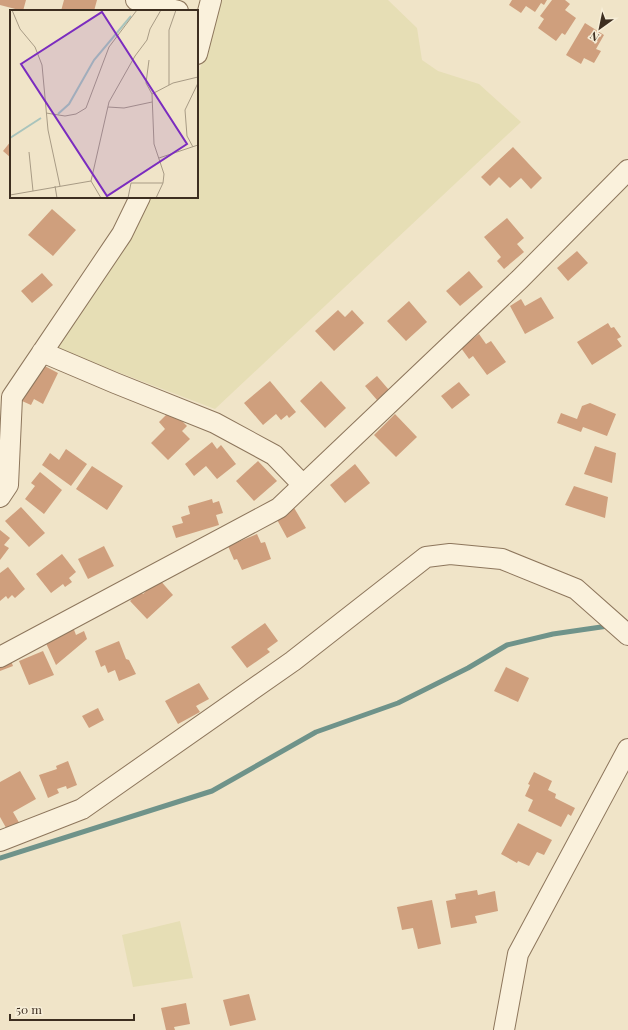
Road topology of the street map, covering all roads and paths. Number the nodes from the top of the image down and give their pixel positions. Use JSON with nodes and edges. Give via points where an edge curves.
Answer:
{"nodes":[{"id":1,"x":136,"y":0,"type":"edge"},
{"id":2,"x":174,"y":10,"type":"edge"},
{"id":3,"x":205,"y":11,"type":"edge"},
{"id":4,"x":198,"y":49,"type":"edge"},
{"id":5,"x":628,"y":170,"type":"edge"},
{"id":6,"x":140,"y":198,"type":"edge"},
{"id":7,"x":42,"y":352,"type":"junction"},
{"id":8,"x":6,"y":397,"type":"edge"},
{"id":9,"x":303,"y":485,"type":"junction"},
{"id":10,"x":0,"y":496,"type":"edge"},
{"id":11,"x":628,"y":635,"type":"edge"},
{"id":12,"x":0,"y":657,"type":"edge"},
{"id":13,"x":628,"y":749,"type":"edge"},
{"id":14,"x":0,"y":841,"type":"edge"},
{"id":15,"x":504,"y":1030,"type":"edge"}],
"edges":[{"from":1,"to":2,"type":"street"},
{"from":3,"to":4,"type":"street"},
{"from":5,"to":9,"type":"street","via":[[520,279]]},
{"from":6,"to":7,"type":"street","via":[[122,234]]},
{"from":7,"to":8,"type":"street"},
{"from":7,"to":9,"type":"street","via":[[215,422],[274,455]]},
{"from":8,"to":10,"type":"street","via":[[8,485]]},
{"from":9,"to":12,"type":"street","via":[[279,508]]},
{"from":11,"to":14,"type":"street","via":[[576,588],[502,559],[450,554],[426,557],[293,661],[82,809]]},
{"from":13,"to":15,"type":"street","via":[[518,954]]}]}
